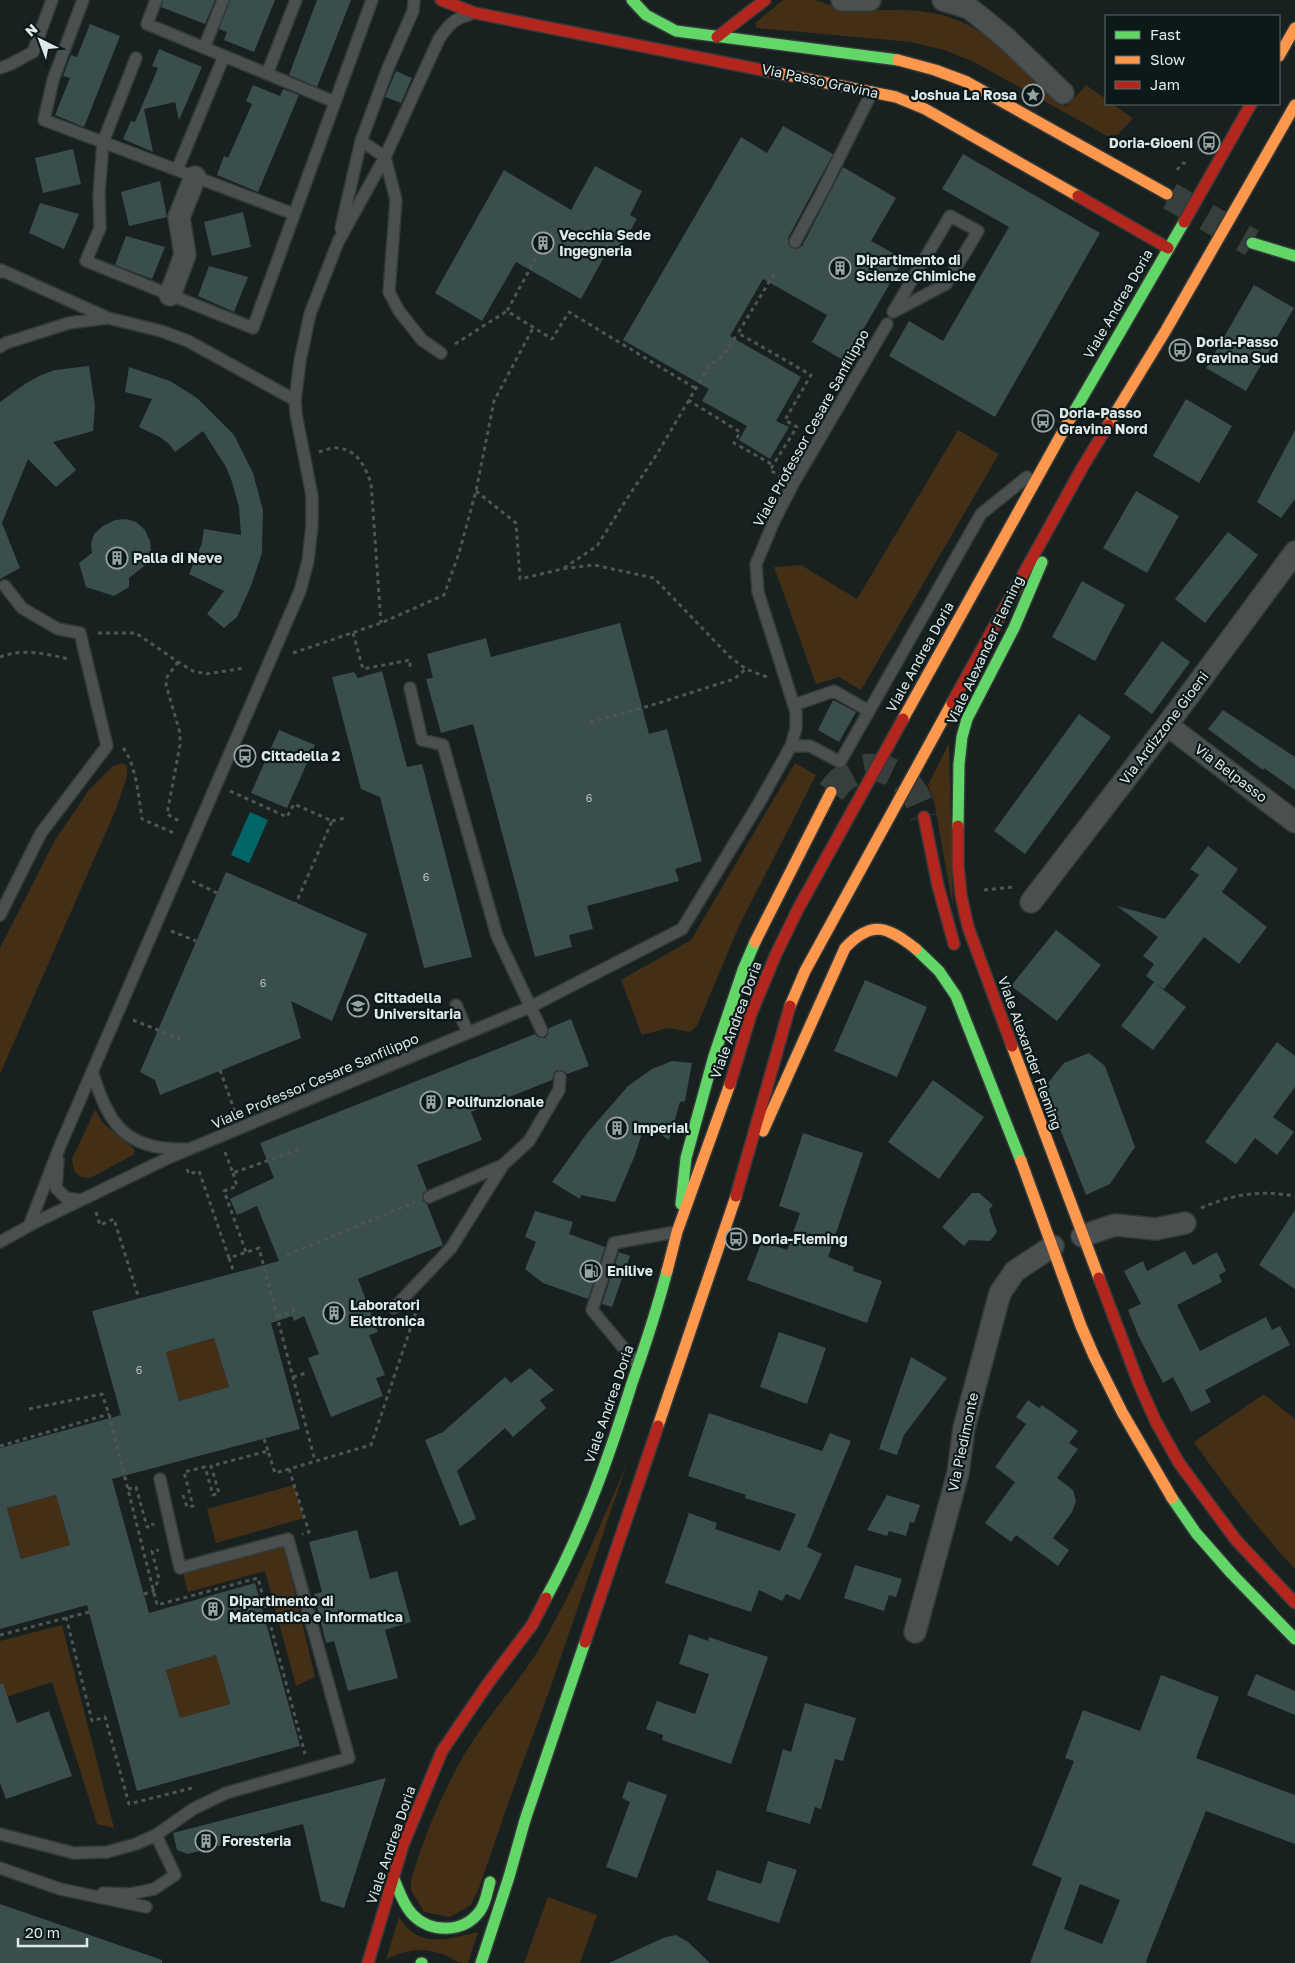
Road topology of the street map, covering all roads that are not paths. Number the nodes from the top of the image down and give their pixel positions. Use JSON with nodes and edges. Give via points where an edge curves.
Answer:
{"nodes":[{"id":1,"x":52,"y":0,"type":"edge"},
{"id":2,"x":83,"y":0,"type":"edge"},
{"id":3,"x":156,"y":0,"type":"edge"},
{"id":4,"x":223,"y":0,"type":"edge"},
{"id":5,"x":296,"y":0,"type":"edge"},
{"id":6,"x":372,"y":0,"type":"edge"},
{"id":7,"x":414,"y":0,"type":"edge"},
{"id":8,"x":441,"y":0,"type":"edge"},
{"id":9,"x":632,"y":0,"type":"edge"},
{"id":10,"x":764,"y":0,"type":"edge"},
{"id":11,"x":842,"y":0,"type":"edge"},
{"id":12,"x":870,"y":0,"type":"edge"},
{"id":13,"x":942,"y":0,"type":"edge"},
{"id":14,"x":475,"y":13,"type":"junction"},
{"id":15,"x":1295,"y":28,"type":"edge"},
{"id":16,"x":595,"y":36,"type":"junction"},
{"id":17,"x":717,"y":37,"type":"junction"},
{"id":18,"x":204,"y":48,"type":"junction"},
{"id":19,"x":1280,"y":54,"type":"edge"},
{"id":20,"x":224,"y":56,"type":"junction"},
{"id":21,"x":136,"y":58,"type":"dead end"},
{"id":22,"x":0,"y":68,"type":"edge"},
{"id":23,"x":267,"y":74,"type":"junction"},
{"id":24,"x":873,"y":92,"type":"junction"},
{"id":25,"x":1063,"y":93,"type":"dead end"},
{"id":26,"x":335,"y":102,"type":"junction"},
{"id":27,"x":1250,"y":105,"type":"edge"},
{"id":28,"x":1295,"y":105,"type":"edge"},
{"id":29,"x":361,"y":141,"type":"junction"},
{"id":30,"x":103,"y":142,"type":"junction"},
{"id":31,"x":385,"y":157,"type":"junction"},
{"id":32,"x":186,"y":173,"type":"junction"},
{"id":33,"x":1167,"y":194,"type":"tunnel mouth"},
{"id":34,"x":294,"y":214,"type":"junction"},
{"id":35,"x":338,"y":242,"type":"junction"},
{"id":36,"x":795,"y":242,"type":"dead end"},
{"id":37,"x":1252,"y":243,"type":"tunnel mouth"},
{"id":38,"x":1168,"y":248,"type":"junction"},
{"id":39,"x":1295,"y":256,"type":"edge"},
{"id":40,"x":0,"y":272,"type":"edge"},
{"id":41,"x":170,"y":295,"type":"junction"},
{"id":42,"x":894,"y":312,"type":"joint"},
{"id":43,"x":108,"y":318,"type":"junction"},
{"id":44,"x":887,"y":324,"type":"dead end"},
{"id":45,"x":0,"y":347,"type":"edge"},
{"id":46,"x":440,"y":353,"type":"road end"},
{"id":47,"x":295,"y":400,"type":"junction"},
{"id":48,"x":1044,"y":464,"type":"junction"},
{"id":49,"x":1079,"y":474,"type":"junction"},
{"id":50,"x":1295,"y":552,"type":"edge"},
{"id":51,"x":5,"y":586,"type":"dead end"},
{"id":52,"x":410,"y":688,"type":"road end"},
{"id":53,"x":794,"y":704,"type":"junction"},
{"id":54,"x":869,"y":710,"type":"junction"},
{"id":55,"x":1167,"y":725,"type":"junction"},
{"id":56,"x":791,"y":746,"type":"junction"},
{"id":57,"x":831,"y":792,"type":"tunnel mouth"},
{"id":58,"x":924,"y":817,"type":"tunnel mouth"},
{"id":59,"x":1295,"y":822,"type":"edge"},
{"id":60,"x":1031,"y":902,"type":"dead end"},
{"id":61,"x":0,"y":915,"type":"edge"},
{"id":62,"x":958,"y":954,"type":"dead end"},
{"id":63,"x":456,"y":1005,"type":"dead end"},
{"id":64,"x":530,"y":1007,"type":"junction"},
{"id":65,"x":542,"y":1031,"type":"dead end"},
{"id":66,"x":468,"y":1033,"type":"junction"},
{"id":67,"x":92,"y":1071,"type":"junction"},
{"id":68,"x":560,"y":1077,"type":"dead end"},
{"id":69,"x":60,"y":1146,"type":"junction"},
{"id":70,"x":192,"y":1149,"type":"junction"},
{"id":71,"x":503,"y":1165,"type":"junction"},
{"id":72,"x":745,"y":1168,"type":"junction"},
{"id":73,"x":429,"y":1196,"type":"road end"},
{"id":74,"x":80,"y":1200,"type":"junction"},
{"id":75,"x":1185,"y":1223,"type":"road end"},
{"id":76,"x":29,"y":1226,"type":"junction"},
{"id":77,"x":677,"y":1232,"type":"junction"},
{"id":78,"x":1082,"y":1236,"type":"junction"},
{"id":79,"x":0,"y":1242,"type":"edge"},
{"id":80,"x":1053,"y":1246,"type":"junction"},
{"id":81,"x":394,"y":1308,"type":"dead end"},
{"id":82,"x":1108,"y":1336,"type":"dead end"},
{"id":83,"x":638,"y":1365,"type":"junction"},
{"id":84,"x":1139,"y":1384,"type":"junction"},
{"id":85,"x":1184,"y":1448,"type":"dead end"},
{"id":86,"x":1204,"y":1477,"type":"dead end"},
{"id":87,"x":160,"y":1479,"type":"dead end"},
{"id":88,"x":1295,"y":1588,"type":"edge"},
{"id":89,"x":1295,"y":1604,"type":"edge"},
{"id":90,"x":915,"y":1632,"type":"dead end"},
{"id":91,"x":1295,"y":1639,"type":"edge"},
{"id":92,"x":524,"y":1820,"type":"junction"},
{"id":93,"x":0,"y":1834,"type":"edge"},
{"id":94,"x":156,"y":1834,"type":"junction"},
{"id":95,"x":502,"y":1857,"type":"dead end"},
{"id":96,"x":0,"y":1868,"type":"edge"},
{"id":97,"x":493,"y":1872,"type":"dead end"},
{"id":98,"x":394,"y":1879,"type":"junction"},
{"id":99,"x":76,"y":1893,"type":"junction"},
{"id":100,"x":146,"y":1908,"type":"dead end"},
{"id":101,"x":368,"y":1963,"type":"edge"},
{"id":102,"x":481,"y":1963,"type":"edge"}],
"edges":[{"from":1,"to":22,"type":"lane","via":[[33,52]]},
{"from":2,"to":30,"type":"lane","via":[[53,80],[44,120]]},
{"from":3,"to":18,"type":"lane","via":[[147,24]]},
{"from":4,"to":18,"type":"lane"},
{"from":5,"to":23,"type":"lane"},
{"from":6,"to":26,"type":"lane"},
{"from":7,"to":29,"type":"lane","via":[[413,11],[385,74]]},
{"from":8,"to":14,"type":"main road","name":"Via Passo Gravina"},
{"from":9,"to":17,"type":"main road","via":[[650,19],[676,31]]},
{"from":10,"to":17,"type":"main road"},
{"from":11,"to":12,"type":"street"},
{"from":13,"to":25,"type":"street","via":[[969,8]]},
{"from":14,"to":16,"type":"main road","name":"Via Passo Gravina"},
{"from":14,"to":31,"type":"lane","via":[[460,16],[447,26]]},
{"from":15,"to":19,"type":"main road"},
{"from":16,"to":17,"type":"main road"},
{"from":16,"to":24,"type":"main road","name":"Via Passo Gravina"},
{"from":17,"to":33,"type":"main road","name":"Via Passo Gravina","via":[[896,59],[935,70],[967,82]]},
{"from":18,"to":20,"type":"lane"},
{"from":20,"to":23,"type":"lane"},
{"from":20,"to":32,"type":"lane"},
{"from":21,"to":30,"type":"lane"},
{"from":23,"to":26,"type":"lane"},
{"from":24,"to":36,"type":"lane"},
{"from":24,"to":38,"type":"main road","name":"Via Passo Gravina","via":[[896,97],[924,109]]},
{"from":26,"to":34,"type":"lane"},
{"from":27,"to":38,"type":"main road","name":"Viale Andrea Doria"},
{"from":28,"to":49,"type":"main road"},
{"from":29,"to":31,"type":"lane"},
{"from":29,"to":35,"type":"lane"},
{"from":30,"to":32,"type":"lane"},
{"from":30,"to":41,"type":"lane","via":[[100,228],[86,261]]},
{"from":31,"to":35,"type":"lane"},
{"from":31,"to":46,"type":"lane","via":[[396,200],[389,292],[399,311],[422,340]]},
{"from":32,"to":34,"type":"lane"},
{"from":32,"to":41,"type":"street","via":[[179,216],[185,255]]},
{"from":34,"to":41,"type":"lane","via":[[253,328]]},
{"from":35,"to":47,"type":"lane","via":[[310,314]]},
{"from":37,"to":39,"type":"main road"},
{"from":38,"to":48,"type":"main road","name":"Viale Andrea Doria"},
{"from":40,"to":43,"type":"lane"},
{"from":42,"to":42,"type":"lane","via":[[946,284],[978,231],[950,216]]},
{"from":43,"to":45,"type":"lane","via":[[69,324]]},
{"from":43,"to":47,"type":"lane","via":[[188,340]]},
{"from":44,"to":53,"type":"lane","name":"Viale Professor Cesare Sanfilippo","via":[[794,484],[756,564],[758,592]]},
{"from":47,"to":67,"type":"lane","via":[[312,496],[308,561],[300,591]]},
{"from":48,"to":54,"type":"lane","via":[[981,514]]},
{"from":48,"to":77,"type":"main road","name":"Viale Andrea Doria","via":[[776,954],[751,1014],[732,1078]]},
{"from":49,"to":72,"type":"main road","via":[[805,971],[786,1016]]},
{"from":49,"to":78,"type":"main road","name":"Viale Alexander Fleming","via":[[1014,628],[967,718],[960,748],[958,813],[961,895],[968,927]]},
{"from":50,"to":55,"type":"street","name":"Via Ardizzone Gioeni"},
{"from":51,"to":61,"type":"lane","via":[[22,608],[58,629],[80,633],[107,746],[41,834]]},
{"from":52,"to":64,"type":"lane","via":[[422,740],[443,745],[497,936]]},
{"from":53,"to":54,"type":"lane","via":[[834,691]]},
{"from":53,"to":56,"type":"lane","name":"Viale Professor Cesare Sanfilippo","via":[[796,728]]},
{"from":54,"to":56,"type":"lane","via":[[840,762],[810,746]]},
{"from":55,"to":59,"type":"street","name":"Via Belpasso"},
{"from":55,"to":60,"type":"street","name":"Via Ardizzone Gioeni"},
{"from":56,"to":64,"type":"lane","name":"Viale Professor Cesare Sanfilippo","via":[[682,929]]},
{"from":57,"to":77,"type":"main road","via":[[743,970],[714,1056],[686,1158]]},
{"from":58,"to":62,"type":"main road","via":[[938,886]]},
{"from":63,"to":66,"type":"lane"},
{"from":64,"to":65,"type":"lane"},
{"from":64,"to":66,"type":"lane","name":"Viale Professor Cesare Sanfilippo"},
{"from":66,"to":70,"type":"lane","name":"Viale Professor Cesare Sanfilippo"},
{"from":67,"to":69,"type":"lane"},
{"from":67,"to":70,"type":"lane","via":[[100,1097],[121,1130],[148,1146]]},
{"from":68,"to":71,"type":"lane","via":[[559,1090],[529,1141]]},
{"from":69,"to":74,"type":"lane","via":[[56,1188],[66,1198]]},
{"from":69,"to":76,"type":"lane"},
{"from":70,"to":74,"type":"lane","name":"Viale Professor Cesare Sanfilippo"},
{"from":71,"to":73,"type":"lane"},
{"from":71,"to":81,"type":"lane","via":[[451,1248]]},
{"from":72,"to":80,"type":"main road","via":[[845,948],[864,932],[877,928],[912,945],[952,987]]},
{"from":72,"to":92,"type":"main road"},
{"from":74,"to":76,"type":"lane","name":"Viale Professor Cesare Sanfilippo"},
{"from":75,"to":78,"type":"street","via":[[1156,1229],[1116,1226]]},
{"from":76,"to":79,"type":"lane","name":"Viale Professor Cesare Sanfilippo"},
{"from":77,"to":83,"type":"main road","name":"Viale Andrea Doria"},
{"from":77,"to":83,"type":"lane","via":[[614,1243],[592,1310]]},
{"from":78,"to":84,"type":"main road","name":"Viale Alexander Fleming"},
{"from":80,"to":90,"type":"street","name":"Via Piedimonte","via":[[1015,1271],[1000,1293],[964,1428],[958,1473]]},
{"from":80,"to":91,"type":"main road","via":[[1094,1356],[1167,1492],[1196,1533]]},
{"from":82,"to":84,"type":"main road"},
{"from":83,"to":98,"type":"main road","name":"Viale Andrea Doria","via":[[612,1447],[552,1588],[532,1626],[442,1751],[404,1845]]},
{"from":84,"to":85,"type":"lane"},
{"from":84,"to":89,"type":"main road","name":"Viale Alexander Fleming","via":[[1179,1463],[1236,1540]]},
{"from":86,"to":88,"type":"lane","via":[[1243,1531]]},
{"from":87,"to":94,"type":"lane","via":[[180,1568],[288,1539],[349,1758],[226,1793],[193,1809]]},
{"from":92,"to":95,"type":"main road"},
{"from":92,"to":102,"type":"main road"},
{"from":93,"to":94,"type":"lane","via":[[74,1853],[107,1852]]},
{"from":94,"to":99,"type":"lane","via":[[174,1875],[154,1889],[130,1894]]},
{"from":96,"to":99,"type":"lane"},
{"from":97,"to":98,"type":"main road","via":[[481,1910],[463,1926],[448,1929],[434,1928],[412,1914]]},
{"from":98,"to":101,"type":"main road","name":"Viale Andrea Doria"},
{"from":99,"to":100,"type":"lane"}]}
